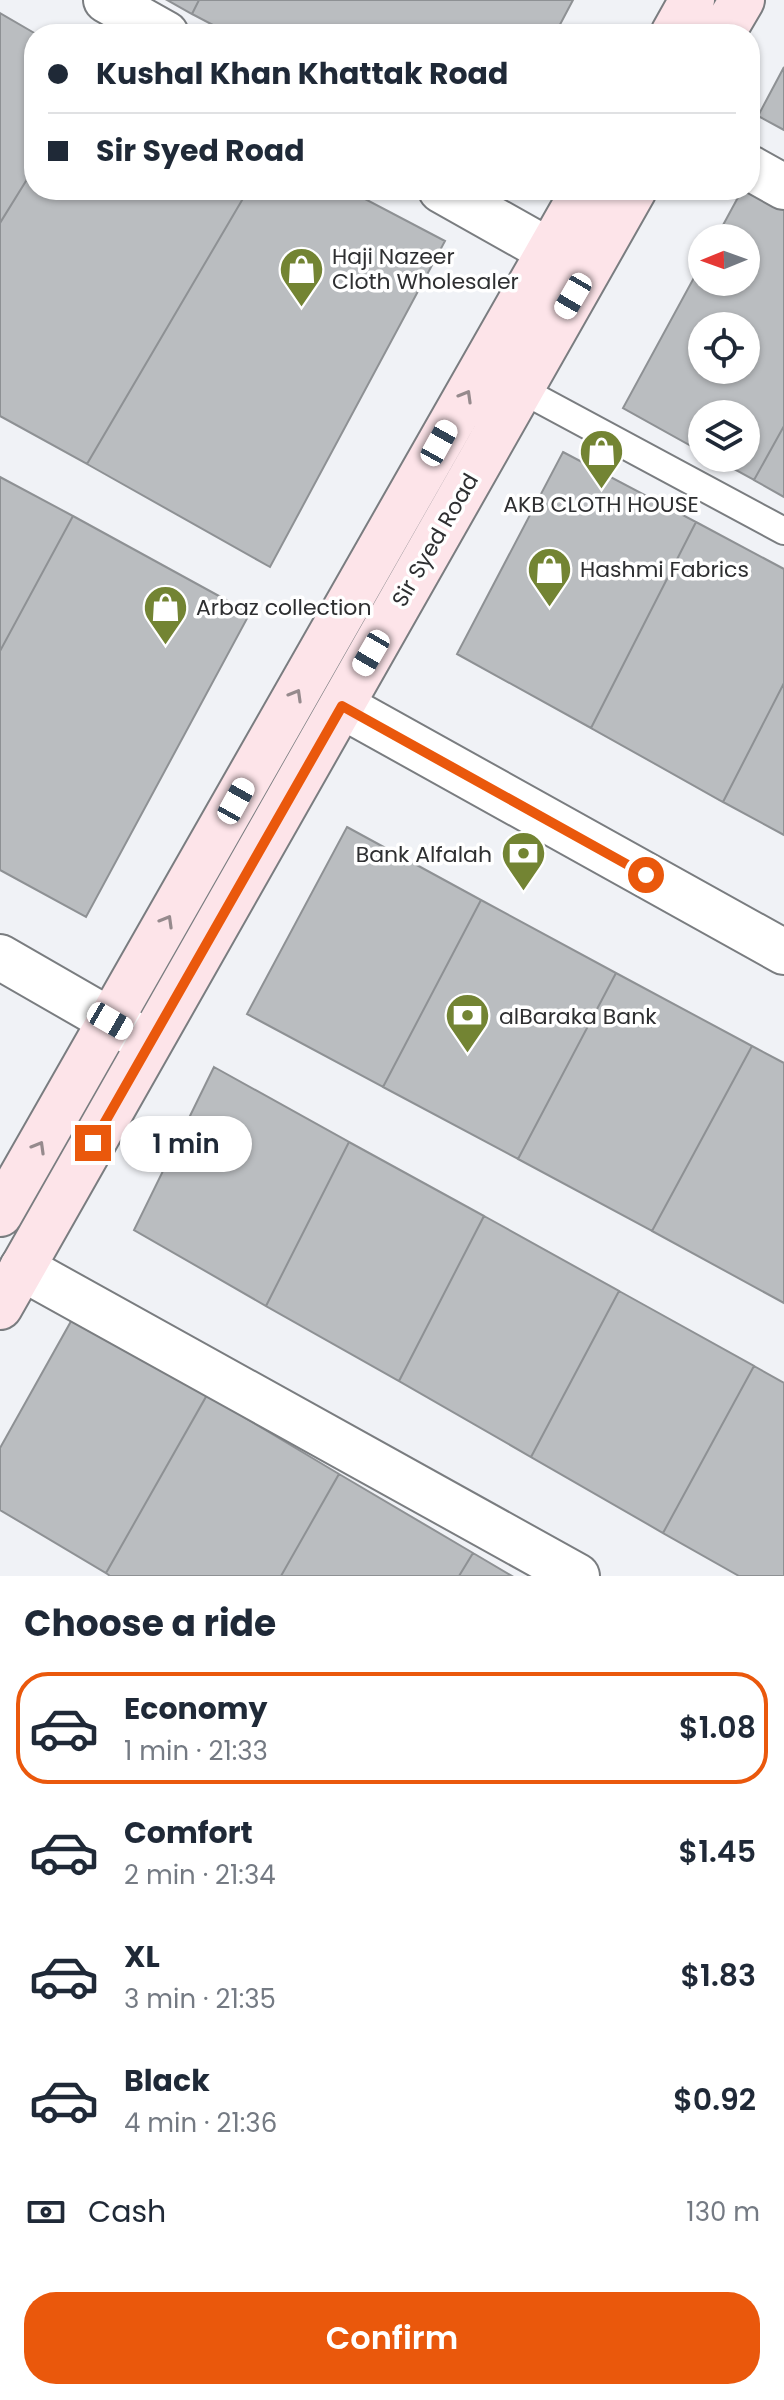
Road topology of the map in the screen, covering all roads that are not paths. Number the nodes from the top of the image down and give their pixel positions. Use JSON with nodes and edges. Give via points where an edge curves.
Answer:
{"nodes":[{"id":1,"x":106,"y":0,"type":"edge"},
{"id":2,"x":692,"y":0,"type":"edge"},
{"id":3,"x":742,"y":0,"type":"edge"},
{"id":4,"x":148,"y":24,"type":"edge"},
{"id":5,"x":679,"y":24,"type":"edge"},
{"id":6,"x":728,"y":24,"type":"edge"},
{"id":7,"x":760,"y":174,"type":"edge"},
{"id":8,"x":784,"y":187,"type":"edge"},
{"id":9,"x":459,"y":200,"type":"edge"},
{"id":10,"x":578,"y":200,"type":"edge"},
{"id":11,"x":628,"y":200,"type":"edge"},
{"id":12,"x":549,"y":251,"type":"junction"},
{"id":13,"x":586,"y":273,"type":"junction"},
{"id":14,"x":520,"y":389,"type":"junction"},
{"id":15,"x":784,"y":531,"type":"edge"},
{"id":16,"x":342,"y":706,"type":"junction"},
{"id":17,"x":784,"y":952,"type":"edge"},
{"id":18,"x":0,"y":957,"type":"edge"},
{"id":19,"x":110,"y":1021,"type":"junction"},
{"id":20,"x":150,"y":1043,"type":"junction"},
{"id":21,"x":0,"y":1214,"type":"edge"},
{"id":22,"x":22,"y":1268,"type":"junction"},
{"id":23,"x":0,"y":1307,"type":"edge"},
{"id":24,"x":577,"y":1576,"type":"edge"}],
"edges":[{"from":1,"to":4,"type":"street"},
{"from":2,"to":5,"type":"main road"},
{"from":3,"to":6,"type":"main road"},
{"from":7,"to":8,"type":"street"},
{"from":9,"to":12,"type":"street"},
{"from":10,"to":12,"type":"main road","name":"Sir Syed Road"},
{"from":11,"to":13,"type":"main road","name":"Sir Syed Road"},
{"from":12,"to":13,"type":"street"},
{"from":19,"to":12,"type":"main road","name":"Sir Syed Road","one_way":true},
{"from":13,"to":14,"type":"main road","name":"Sir Syed Road"},
{"from":14,"to":15,"type":"lane"},
{"from":14,"to":16,"type":"main road","name":"Sir Syed Road"},
{"from":16,"to":17,"type":"street"},
{"from":16,"to":20,"type":"main road","name":"Sir Syed Road"},
{"from":18,"to":19,"type":"street"},
{"from":19,"to":20,"type":"street"},
{"from":21,"to":19,"type":"main road","name":"Sir Syed Road","one_way":true},
{"from":20,"to":22,"type":"main road","name":"Sir Syed Road"},
{"from":22,"to":23,"type":"main road","name":"Sir Syed Road"},
{"from":22,"to":24,"type":"street"}]}
